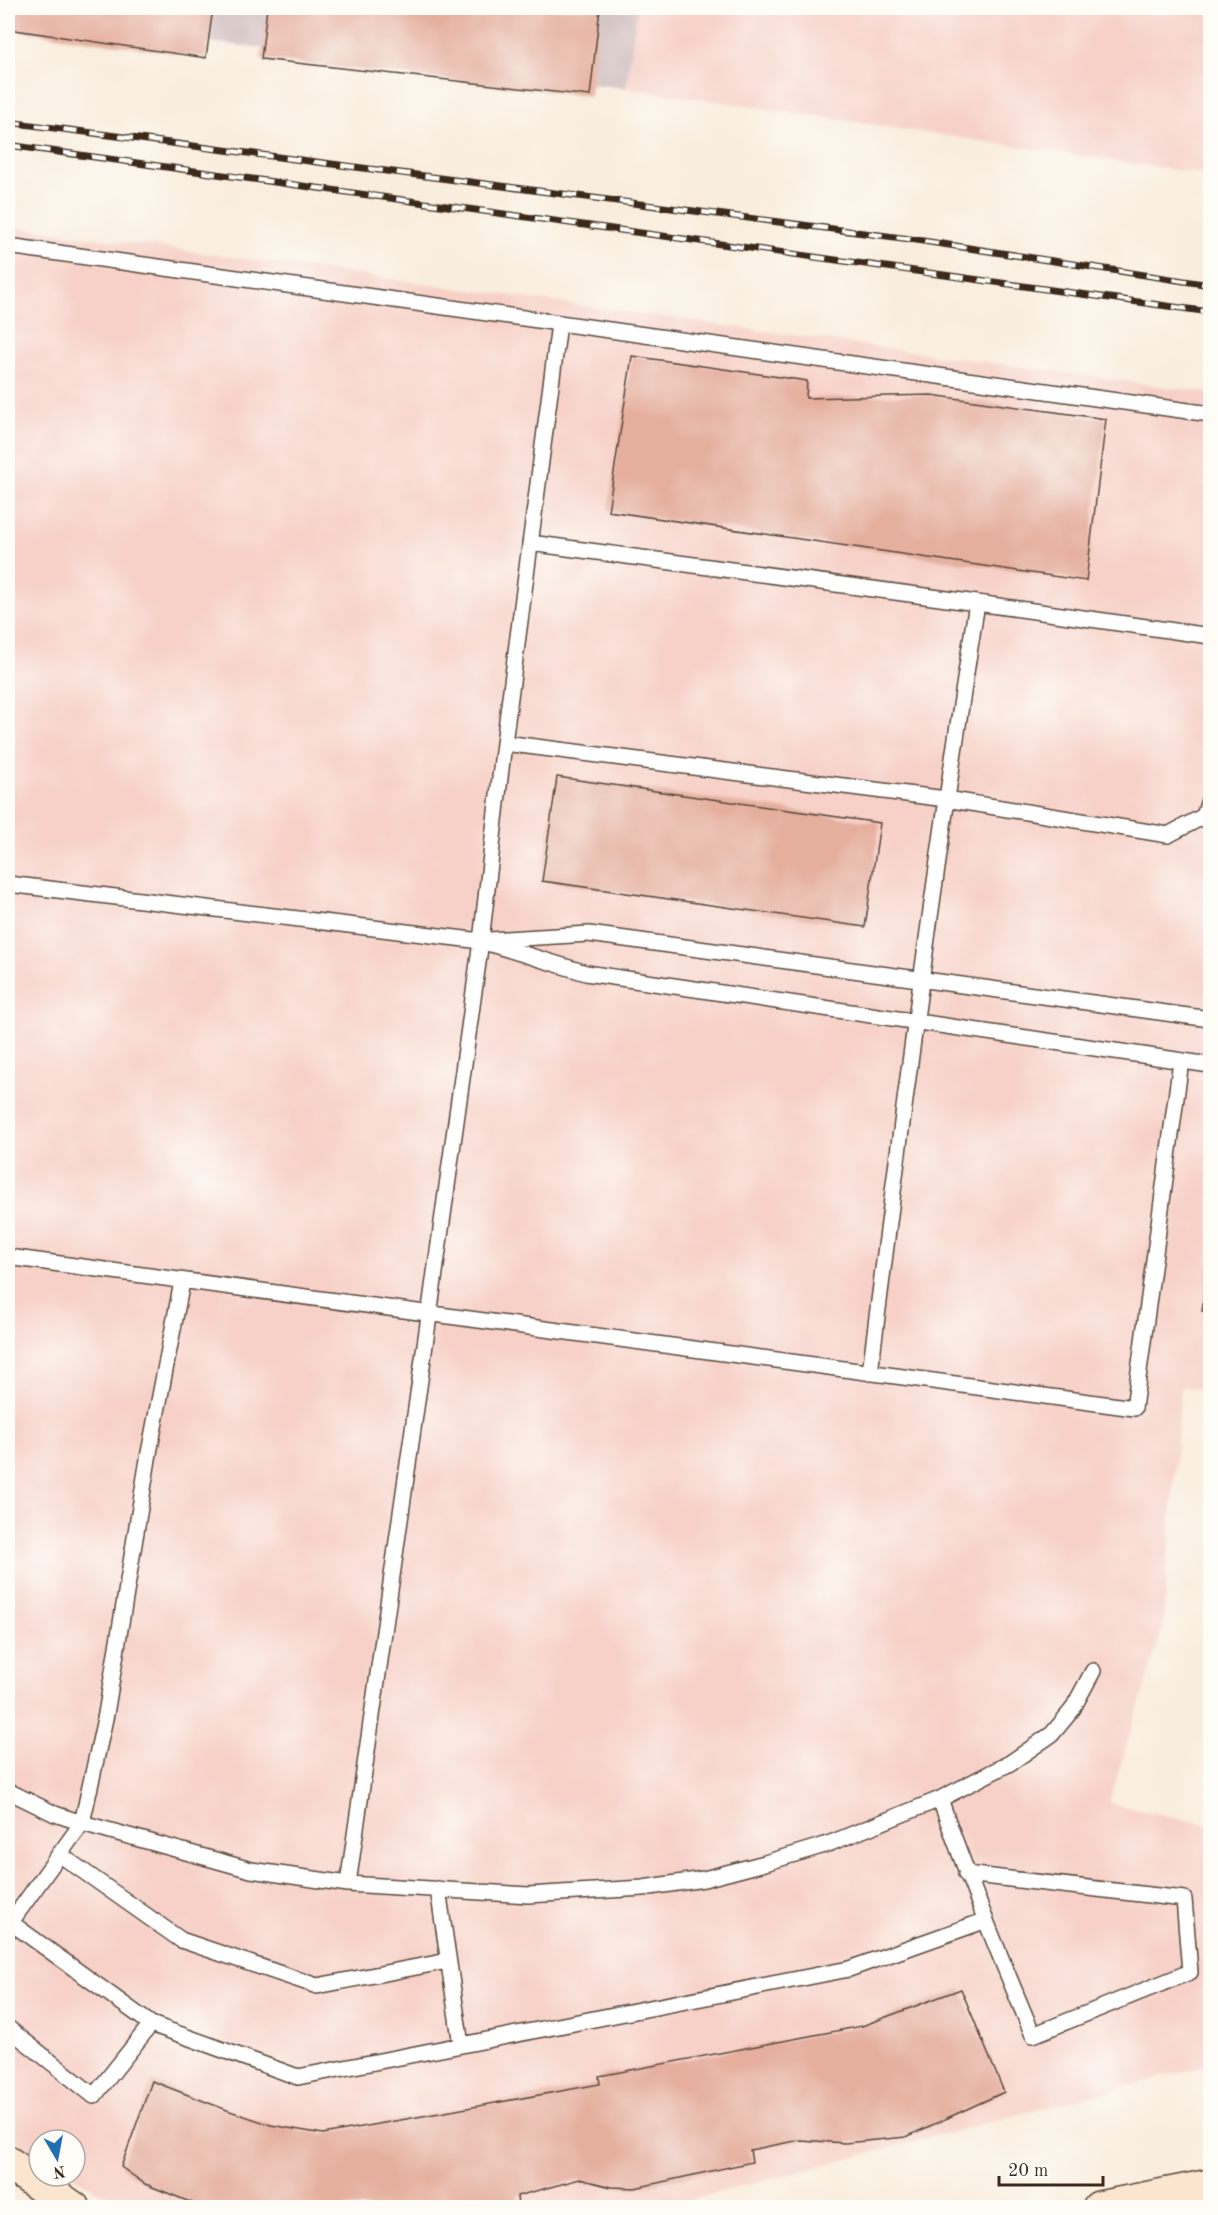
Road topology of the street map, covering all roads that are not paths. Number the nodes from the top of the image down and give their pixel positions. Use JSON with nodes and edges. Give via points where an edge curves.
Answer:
{"nodes":[{"id":1,"x":8,"y":246,"type":"edge"},
{"id":2,"x":559,"y":324,"type":"junction"},
{"id":3,"x":1210,"y":414,"type":"edge"},
{"id":4,"x":530,"y":543,"type":"junction"},
{"id":5,"x":977,"y":603,"type":"junction"},
{"id":6,"x":1210,"y":636,"type":"edge"},
{"id":7,"x":504,"y":743,"type":"junction"},
{"id":8,"x":1210,"y":797,"type":"edge"},
{"id":9,"x":946,"y":799,"type":"junction"},
{"id":10,"x":8,"y":884,"type":"edge"},
{"id":11,"x":481,"y":941,"type":"junction"},
{"id":12,"x":921,"y":979,"type":"junction"},
{"id":13,"x":1210,"y":1019,"type":"edge"},
{"id":14,"x":914,"y":1022,"type":"junction"},
{"id":15,"x":1181,"y":1061,"type":"junction"},
{"id":16,"x":1210,"y":1065,"type":"edge"},
{"id":17,"x":8,"y":1257,"type":"edge"},
{"id":18,"x":182,"y":1282,"type":"junction"},
{"id":19,"x":430,"y":1313,"type":"junction"},
{"id":20,"x":870,"y":1373,"type":"junction"},
{"id":21,"x":1093,"y":1671,"type":"dead end"},
{"id":22,"x":8,"y":1791,"type":"edge"},
{"id":23,"x":940,"y":1799,"type":"junction"},
{"id":24,"x":82,"y":1823,"type":"junction"},
{"id":25,"x":59,"y":1854,"type":"junction"},
{"id":26,"x":966,"y":1874,"type":"junction"},
{"id":27,"x":348,"y":1884,"type":"junction"},
{"id":28,"x":438,"y":1889,"type":"junction"},
{"id":29,"x":984,"y":1921,"type":"junction"},
{"id":30,"x":9,"y":1924,"type":"edge"},
{"id":31,"x":448,"y":1961,"type":"junction"},
{"id":32,"x":151,"y":2024,"type":"junction"},
{"id":33,"x":8,"y":2028,"type":"edge"},
{"id":34,"x":460,"y":2045,"type":"junction"},
{"id":35,"x":8,"y":2163,"type":"edge"},
{"id":36,"x":1210,"y":2186,"type":"edge"},
{"id":37,"x":73,"y":2208,"type":"edge"},
{"id":38,"x":1099,"y":2208,"type":"edge"}],
"edges":[{"from":1,"to":2,"type":"lane"},
{"from":2,"to":3,"type":"lane"},
{"from":2,"to":4,"type":"lane"},
{"from":4,"to":5,"type":"lane"},
{"from":4,"to":7,"type":"lane"},
{"from":5,"to":6,"type":"lane"},
{"from":5,"to":9,"type":"lane"},
{"from":7,"to":9,"type":"lane"},
{"from":7,"to":11,"type":"lane"},
{"from":8,"to":9,"type":"lane","via":[[1204,816],[1168,836]]},
{"from":9,"to":12,"type":"lane"},
{"from":10,"to":11,"type":"lane"},
{"from":11,"to":12,"type":"lane","via":[[589,934]]},
{"from":11,"to":14,"type":"lane","via":[[586,974]]},
{"from":11,"to":19,"type":"lane"},
{"from":12,"to":13,"type":"lane"},
{"from":12,"to":14,"type":"lane"},
{"from":14,"to":15,"type":"lane"},
{"from":14,"to":20,"type":"lane"},
{"from":15,"to":16,"type":"lane"},
{"from":15,"to":20,"type":"lane","via":[[1134,1408]]},
{"from":17,"to":18,"type":"lane"},
{"from":18,"to":19,"type":"lane"},
{"from":18,"to":24,"type":"lane","via":[[106,1714]]},
{"from":19,"to":20,"type":"lane"},
{"from":19,"to":27,"type":"lane"},
{"from":21,"to":23,"type":"lane","via":[[1072,1710],[1052,1734],[1010,1763]]},
{"from":22,"to":24,"type":"lane"},
{"from":23,"to":26,"type":"lane"},
{"from":23,"to":28,"type":"lane","via":[[828,1844],[704,1879],[643,1888],[528,1895]]},
{"from":24,"to":25,"type":"lane"},
{"from":24,"to":27,"type":"lane","via":[[251,1870]]},
{"from":25,"to":30,"type":"lane"},
{"from":25,"to":31,"type":"lane","via":[[181,1940],[317,1986]]},
{"from":26,"to":29,"type":"lane"},
{"from":26,"to":29,"type":"lane","via":[[1184,1899],[1190,1972],[1033,2035]]},
{"from":27,"to":28,"type":"lane"},
{"from":28,"to":31,"type":"lane"},
{"from":29,"to":34,"type":"lane","via":[[849,1970]]},
{"from":30,"to":32,"type":"lane"},
{"from":31,"to":34,"type":"lane"},
{"from":32,"to":33,"type":"lane","via":[[94,2096]]},
{"from":32,"to":34,"type":"lane","via":[[298,2077]]},
{"from":35,"to":37,"type":"street"},
{"from":36,"to":38,"type":"street"}]}
